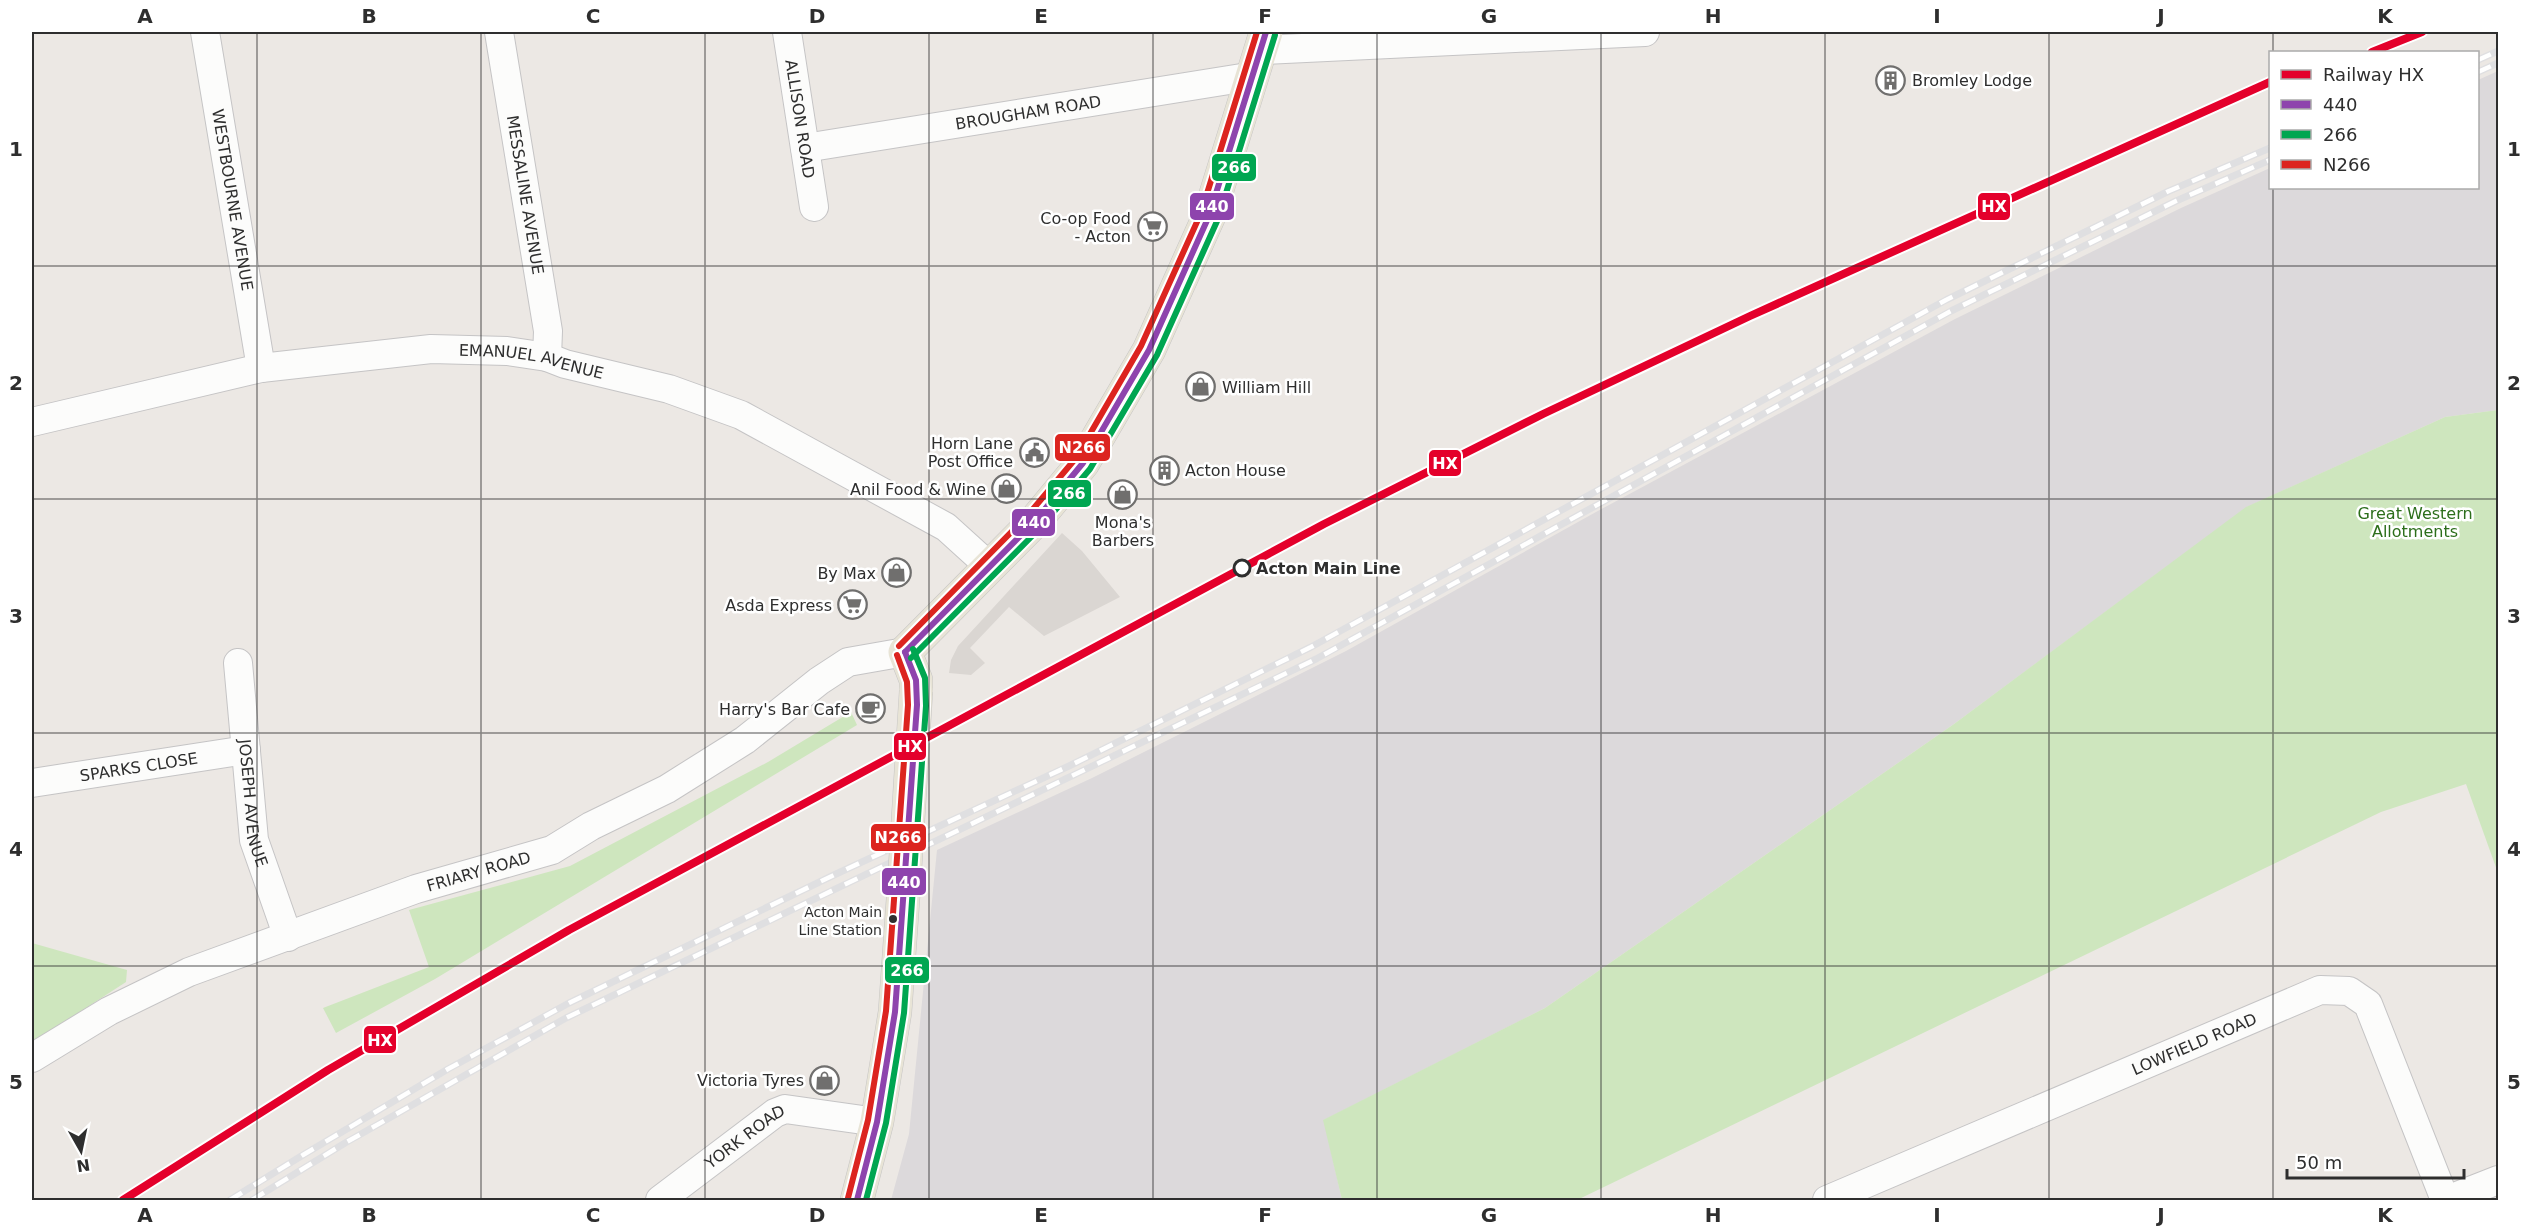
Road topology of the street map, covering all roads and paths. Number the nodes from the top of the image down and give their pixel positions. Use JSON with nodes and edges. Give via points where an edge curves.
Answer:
{"nodes":[{"id":1,"x":205,"y":32,"type":"edge"},
{"id":2,"x":499,"y":32,"type":"edge"},
{"id":3,"x":787,"y":32,"type":"edge"},
{"id":4,"x":1645,"y":32,"type":"edge"},
{"id":5,"x":1261,"y":52,"type":"edge"},
{"id":6,"x":805,"y":148,"type":"junction"},
{"id":7,"x":814,"y":207,"type":"dead end"},
{"id":8,"x":547,"y":357,"type":"junction"},
{"id":9,"x":261,"y":368,"type":"junction"},
{"id":10,"x":32,"y":422,"type":"edge"},
{"id":11,"x":988,"y":566,"type":"junction"},
{"id":12,"x":904,"y":652,"type":"junction"},
{"id":13,"x":238,"y":663,"type":"dead end"},
{"id":14,"x":246,"y":750,"type":"junction"},
{"id":15,"x":32,"y":783,"type":"edge"},
{"id":16,"x":288,"y":937,"type":"junction"},
{"id":17,"x":32,"y":1058,"type":"edge"},
{"id":18,"x":877,"y":1122,"type":"junction"},
{"id":19,"x":2499,"y":1180,"type":"edge"},
{"id":20,"x":660,"y":1200,"type":"edge"},
{"id":21,"x":857,"y":1200,"type":"edge"},
{"id":22,"x":1827,"y":1200,"type":"edge"},
{"id":23,"x":2446,"y":1200,"type":"edge"}],
"edges":[{"from":1,"to":9,"type":"street","name":"WESTBOURNE AVENUE"},
{"from":2,"to":8,"type":"street","name":"MESSALINE AVENUE","via":[[548,331]]},
{"from":3,"to":6,"type":"street","name":"ALLISON ROAD"},
{"from":4,"to":5,"type":"street","name":"BROUGHAM ROAD"},
{"from":5,"to":6,"type":"street","name":"BROUGHAM ROAD"},
{"from":5,"to":11,"type":"main road","via":[[1209,216],[1149,350],[1083,463],[1035,521]]},
{"from":6,"to":7,"type":"street","name":"ALLISON ROAD"},
{"from":8,"to":9,"type":"street","name":"EMANUEL AVENUE","via":[[507,351],[431,350]]},
{"from":8,"to":11,"type":"street","name":"EMANUEL AVENUE","via":[[669,389],[741,415],[946,527]]},
{"from":9,"to":10,"type":"street","name":"EMANUEL AVENUE"},
{"from":11,"to":12,"type":"main road"},
{"from":12,"to":16,"type":"street","name":"FRIARY ROAD","via":[[848,662],[745,740],[667,789],[552,850],[416,889]]},
{"from":12,"to":18,"type":"main road","bridge":true,"via":[[916,680],[916,691],[895,1012]]},
{"from":13,"to":14,"type":"street","name":"JOSEPH AVENUE"},
{"from":14,"to":15,"type":"street","name":"SPARKS CLOSE"},
{"from":14,"to":16,"type":"street","name":"JOSEPH AVENUE","via":[[254,840]]},
{"from":16,"to":17,"type":"street","name":"FRIARY ROAD","via":[[189,972],[109,1011]]},
{"from":18,"to":20,"type":"street","name":"YORK ROAD","via":[[785,1109]]},
{"from":18,"to":21,"type":"main road"},
{"from":19,"to":23,"type":"street"},
{"from":22,"to":23,"type":"street","name":"LOWFIELD ROAD","via":[[2320,990],[2349,991],[2368,1004]]}]}
